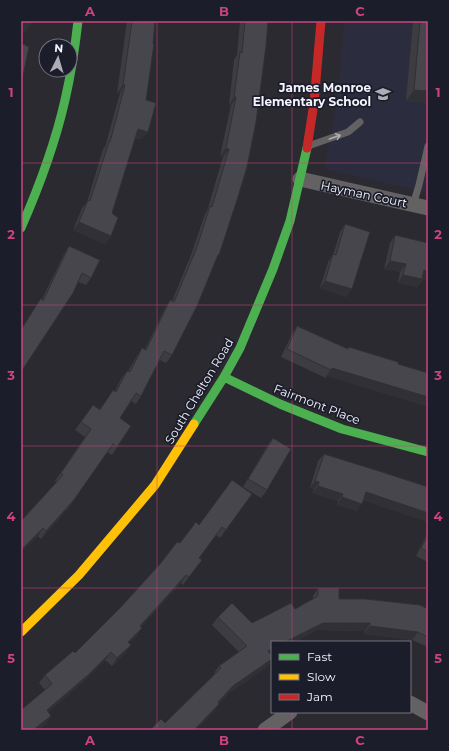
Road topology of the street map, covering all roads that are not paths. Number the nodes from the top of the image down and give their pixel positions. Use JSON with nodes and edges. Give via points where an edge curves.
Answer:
{"nodes":[{"id":1,"x":78,"y":21,"type":"edge"},
{"id":2,"x":321,"y":21,"type":"edge"},
{"id":3,"x":360,"y":122,"type":"dead end"},
{"id":4,"x":428,"y":146,"type":"edge"},
{"id":5,"x":307,"y":147,"type":"junction"},
{"id":6,"x":300,"y":179,"type":"junction"},
{"id":7,"x":421,"y":206,"type":"edge"},
{"id":8,"x":21,"y":228,"type":"edge"},
{"id":9,"x":224,"y":377,"type":"junction"},
{"id":10,"x":428,"y":452,"type":"edge"},
{"id":11,"x":21,"y":632,"type":"edge"},
{"id":12,"x":411,"y":704,"type":"edge"},
{"id":13,"x":289,"y":713,"type":"edge"},
{"id":14,"x":428,"y":713,"type":"edge"},
{"id":15,"x":265,"y":730,"type":"edge"}],
"edges":[{"from":1,"to":8,"type":"main road","via":[[72,71],[63,110],[49,158]]},
{"from":2,"to":5,"type":"main road","name":"South Chelton Road","via":[[314,104]]},
{"from":5,"to":3,"type":"lane","one_way":true,"via":[[348,132]]},
{"from":4,"to":7,"type":"lane"},
{"from":5,"to":6,"type":"main road","name":"South Chelton Road"},
{"from":6,"to":7,"type":"street","name":"Hayman Court"},
{"from":6,"to":9,"type":"main road","name":"South Chelton Road","via":[[290,221],[273,270],[240,348]]},
{"from":9,"to":10,"type":"main road","name":"Fairmont Place","via":[[320,421]]},
{"from":9,"to":11,"type":"main road","name":"South Chelton Road","via":[[155,485],[79,575]]},
{"from":12,"to":14,"type":"street"},
{"from":13,"to":15,"type":"street"}]}
